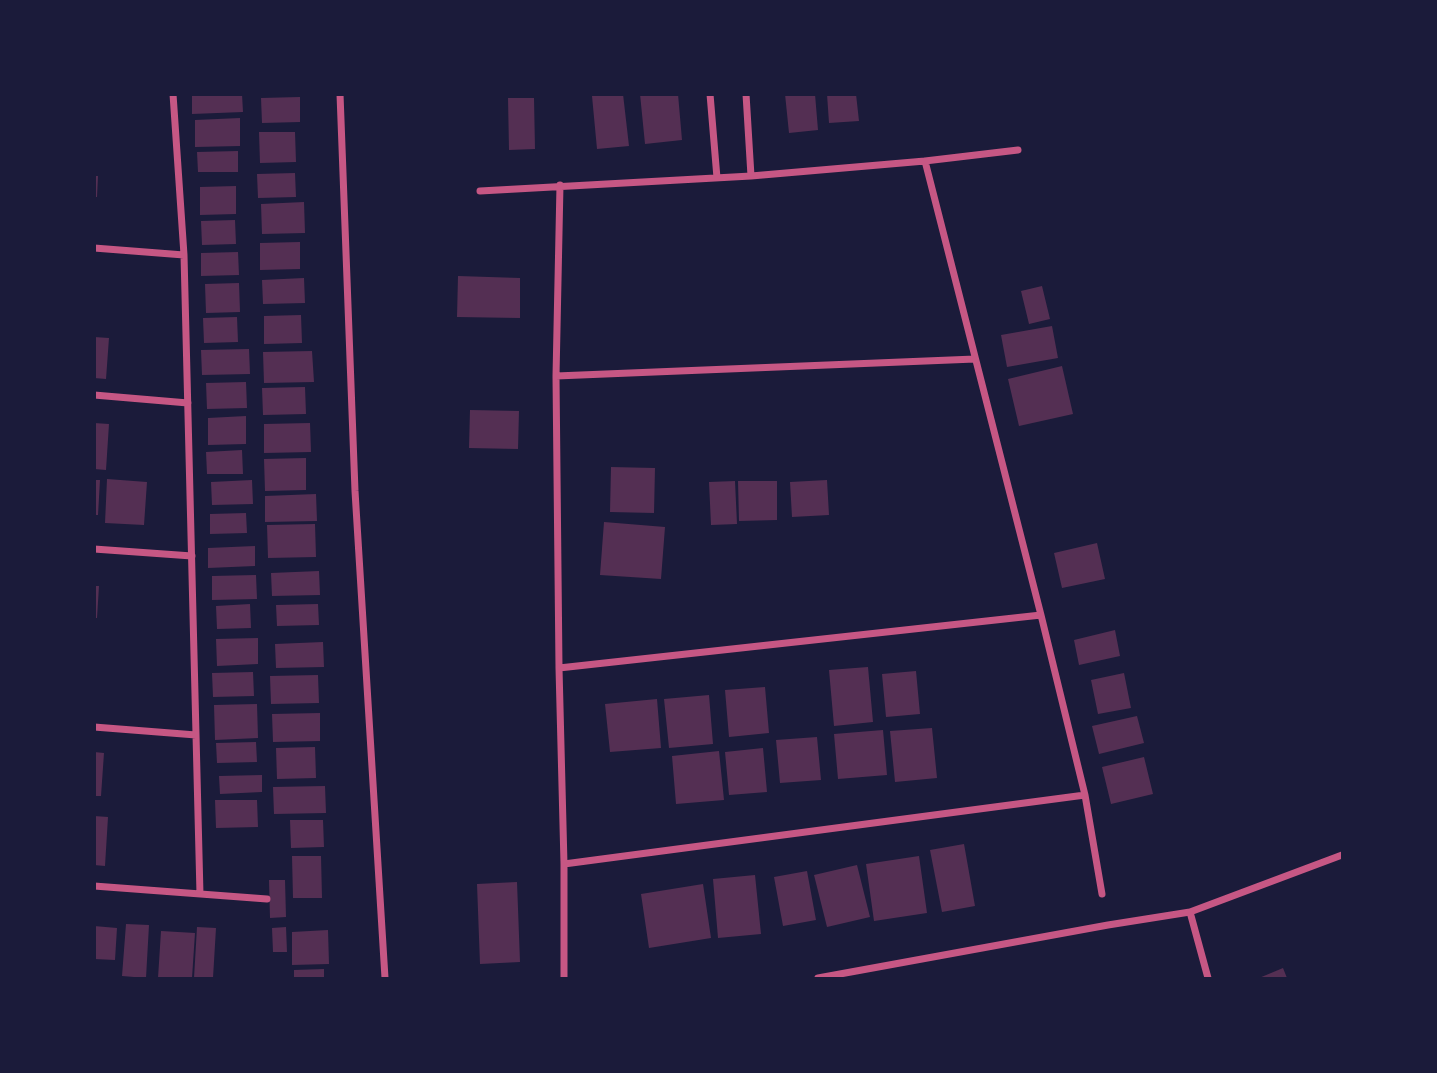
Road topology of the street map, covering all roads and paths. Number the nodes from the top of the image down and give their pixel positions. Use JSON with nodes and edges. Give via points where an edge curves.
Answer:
{"nodes":[{"id":1,"x":173,"y":94,"type":"edge"},
{"id":2,"x":340,"y":94,"type":"edge"},
{"id":3,"x":710,"y":94,"type":"edge"},
{"id":4,"x":746,"y":94,"type":"edge"},
{"id":5,"x":1018,"y":150,"type":"dead end"},
{"id":6,"x":925,"y":161,"type":"junction"},
{"id":7,"x":751,"y":176,"type":"junction"},
{"id":8,"x":717,"y":178,"type":"junction"},
{"id":9,"x":560,"y":185,"type":"junction"},
{"id":10,"x":480,"y":191,"type":"dead end"},
{"id":11,"x":94,"y":248,"type":"edge"},
{"id":12,"x":184,"y":255,"type":"junction"},
{"id":13,"x":975,"y":359,"type":"junction"},
{"id":14,"x":556,"y":376,"type":"junction"},
{"id":15,"x":94,"y":395,"type":"edge"},
{"id":16,"x":188,"y":403,"type":"junction"},
{"id":17,"x":94,"y":550,"type":"edge"},
{"id":18,"x":192,"y":556,"type":"junction"},
{"id":19,"x":1041,"y":615,"type":"junction"},
{"id":20,"x":559,"y":668,"type":"junction"},
{"id":21,"x":94,"y":727,"type":"edge"},
{"id":22,"x":196,"y":735,"type":"junction"},
{"id":23,"x":1085,"y":795,"type":"junction"},
{"id":24,"x":1342,"y":855,"type":"edge"},
{"id":25,"x":565,"y":864,"type":"junction"},
{"id":26,"x":94,"y":886,"type":"edge"},
{"id":27,"x":200,"y":894,"type":"junction"},
{"id":28,"x":1102,"y":894,"type":"dead end"},
{"id":29,"x":267,"y":899,"type":"dead end"},
{"id":30,"x":1190,"y":912,"type":"junction"},
{"id":31,"x":385,"y":978,"type":"edge"},
{"id":32,"x":564,"y":978,"type":"edge"},
{"id":33,"x":818,"y":978,"type":"edge"},
{"id":34,"x":1208,"y":978,"type":"edge"}],
"edges":[{"from":1,"to":12,"type":"street"},
{"from":2,"to":31,"type":"street","via":[[355,491]]},
{"from":3,"to":8,"type":"street"},
{"from":4,"to":7,"type":"street"},
{"from":5,"to":6,"type":"street"},
{"from":6,"to":7,"type":"street"},
{"from":6,"to":13,"type":"street"},
{"from":7,"to":8,"type":"street"},
{"from":8,"to":9,"type":"street"},
{"from":9,"to":10,"type":"street"},
{"from":9,"to":14,"type":"street"},
{"from":11,"to":12,"type":"street"},
{"from":12,"to":16,"type":"street"},
{"from":13,"to":14,"type":"street"},
{"from":13,"to":19,"type":"street"},
{"from":14,"to":20,"type":"street"},
{"from":15,"to":16,"type":"street"},
{"from":16,"to":18,"type":"street"},
{"from":17,"to":18,"type":"street"},
{"from":18,"to":22,"type":"street"},
{"from":19,"to":20,"type":"street"},
{"from":19,"to":23,"type":"street"},
{"from":20,"to":25,"type":"street"},
{"from":21,"to":22,"type":"street"},
{"from":22,"to":27,"type":"street"},
{"from":23,"to":25,"type":"street"},
{"from":23,"to":28,"type":"street"},
{"from":24,"to":30,"type":"street"},
{"from":25,"to":32,"type":"street"},
{"from":26,"to":27,"type":"street"},
{"from":27,"to":29,"type":"street"},
{"from":30,"to":33,"type":"street"},
{"from":30,"to":34,"type":"street"}]}
